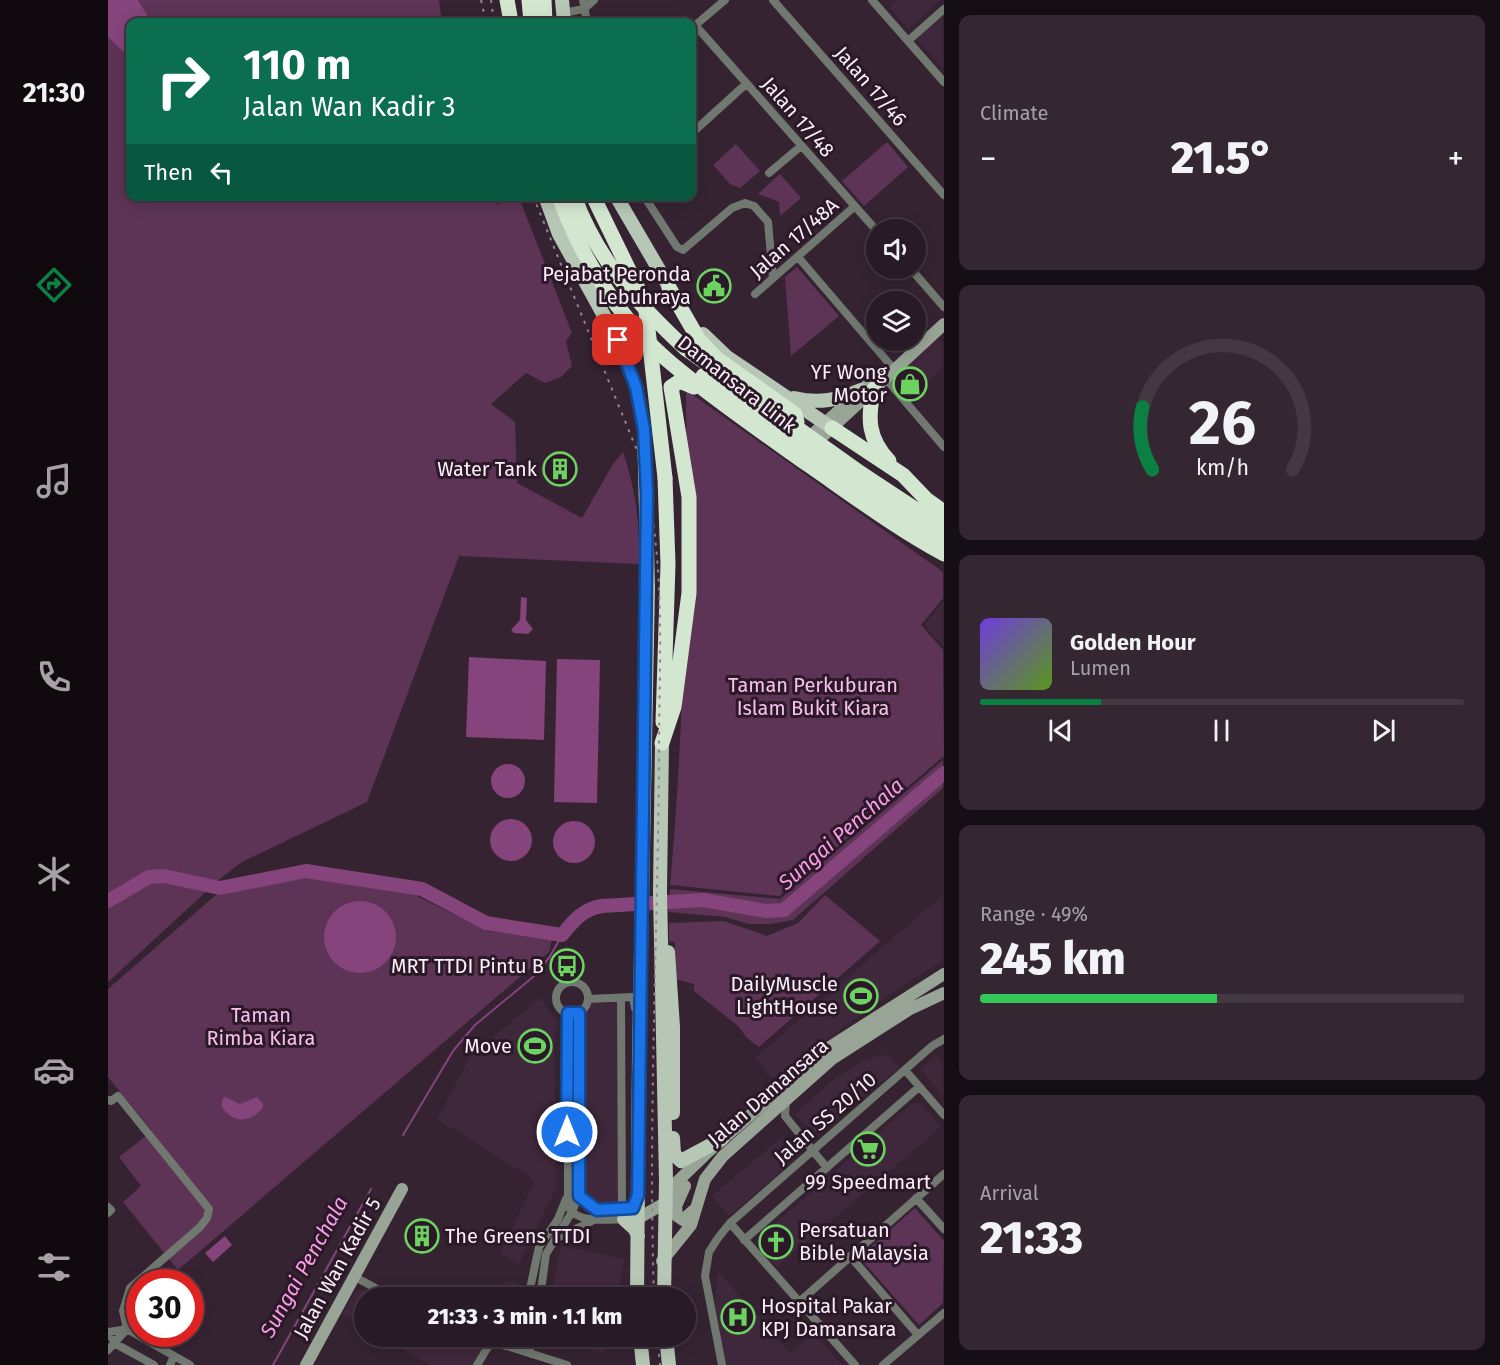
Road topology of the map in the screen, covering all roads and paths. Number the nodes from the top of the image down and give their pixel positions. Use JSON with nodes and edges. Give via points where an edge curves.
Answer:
{"nodes":[{"id":1,"x":507,"y":0,"type":"edge"},
{"id":2,"x":529,"y":0,"type":"edge"},
{"id":3,"x":544,"y":0,"type":"edge"},
{"id":4,"x":553,"y":0,"type":"edge"},
{"id":5,"x":594,"y":0,"type":"edge"},
{"id":6,"x":725,"y":0,"type":"edge"},
{"id":7,"x":773,"y":0,"type":"edge"},
{"id":8,"x":872,"y":0,"type":"edge"},
{"id":9,"x":583,"y":4,"type":"edge"},
{"id":10,"x":944,"y":9,"type":"edge"},
{"id":11,"x":561,"y":14,"type":"edge"},
{"id":12,"x":510,"y":18,"type":"edge"},
{"id":13,"x":531,"y":18,"type":"edge"},
{"id":14,"x":545,"y":18,"type":"edge"},
{"id":15,"x":696,"y":24,"type":"edge"},
{"id":16,"x":696,"y":29,"type":"edge"},
{"id":17,"x":908,"y":41,"type":"junction"},
{"id":18,"x":944,"y":82,"type":"edge"},
{"id":19,"x":746,"y":84,"type":"junction"},
{"id":20,"x":696,"y":129,"type":"edge"},
{"id":21,"x":801,"y":146,"type":"junction"},
{"id":22,"x":770,"y":173,"type":"dead end"},
{"id":23,"x":944,"y":195,"type":"edge"},
{"id":24,"x":547,"y":201,"type":"edge"},
{"id":25,"x":561,"y":201,"type":"edge"},
{"id":26,"x":576,"y":201,"type":"edge"},
{"id":27,"x":596,"y":201,"type":"edge"},
{"id":28,"x":619,"y":201,"type":"edge"},
{"id":29,"x":647,"y":201,"type":"edge"},
{"id":30,"x":855,"y":206,"type":"junction"},
{"id":31,"x":866,"y":219,"type":"edge"},
{"id":32,"x":798,"y":257,"type":"junction"},
{"id":33,"x":773,"y":278,"type":"junction"},
{"id":34,"x":920,"y":279,"type":"edge"},
{"id":35,"x":602,"y":282,"type":"junction"},
{"id":36,"x":669,"y":288,"type":"junction"},
{"id":37,"x":756,"y":294,"type":"dead end"},
{"id":38,"x":944,"y":307,"type":"edge"},
{"id":39,"x":941,"y":332,"type":"edge"},
{"id":40,"x":890,"y":372,"type":"junction"},
{"id":41,"x":868,"y":390,"type":"junction"},
{"id":42,"x":783,"y":395,"type":"junction"},
{"id":43,"x":713,"y":396,"type":"junction"},
{"id":44,"x":828,"y":425,"type":"junction"},
{"id":45,"x":777,"y":428,"type":"junction"},
{"id":46,"x":805,"y":447,"type":"junction"},
{"id":47,"x":944,"y":447,"type":"edge"},
{"id":48,"x":840,"y":471,"type":"junction"},
{"id":49,"x":903,"y":475,"type":"junction"},
{"id":50,"x":926,"y":499,"type":"junction"},
{"id":51,"x":944,"y":512,"type":"edge"},
{"id":52,"x":944,"y":528,"type":"edge"},
{"id":53,"x":923,"y":543,"type":"junction"},
{"id":54,"x":944,"y":544,"type":"edge"},
{"id":55,"x":944,"y":554,"type":"edge"},
{"id":56,"x":944,"y":563,"type":"edge"},
{"id":57,"x":662,"y":743,"type":"junction"},
{"id":58,"x":661,"y":940,"type":"junction"},
{"id":59,"x":944,"y":974,"type":"edge"},
{"id":60,"x":944,"y":993,"type":"edge"},
{"id":61,"x":621,"y":998,"type":"junction"},
{"id":62,"x":588,"y":999,"type":"junction"},
{"id":63,"x":568,"y":1013,"type":"junction"},
{"id":64,"x":579,"y":1013,"type":"junction"},
{"id":65,"x":639,"y":1031,"type":"junction"},
{"id":66,"x":944,"y":1040,"type":"edge"},
{"id":67,"x":661,"y":1041,"type":"junction"},
{"id":68,"x":905,"y":1070,"type":"junction"},
{"id":69,"x":920,"y":1087,"type":"junction"},
{"id":70,"x":786,"y":1098,"type":"junction"},
{"id":71,"x":108,"y":1100,"type":"edge"},
{"id":72,"x":768,"y":1114,"type":"junction"},
{"id":73,"x":944,"y":1115,"type":"edge"},
{"id":74,"x":784,"y":1116,"type":"junction"},
{"id":75,"x":722,"y":1139,"type":"junction"},
{"id":76,"x":673,"y":1144,"type":"junction"},
{"id":77,"x":813,"y":1151,"type":"junction"},
{"id":78,"x":708,"y":1152,"type":"junction"},
{"id":79,"x":827,"y":1168,"type":"junction"},
{"id":80,"x":944,"y":1174,"type":"edge"},
{"id":81,"x":666,"y":1181,"type":"junction"},
{"id":82,"x":402,"y":1189,"type":"dead end"},
{"id":83,"x":579,"y":1196,"type":"junction"},
{"id":84,"x":567,"y":1197,"type":"junction"},
{"id":85,"x":916,"y":1198,"type":"junction"},
{"id":86,"x":660,"y":1206,"type":"junction"},
{"id":87,"x":108,"y":1207,"type":"edge"},
{"id":88,"x":694,"y":1210,"type":"junction"},
{"id":89,"x":572,"y":1212,"type":"junction"},
{"id":90,"x":108,"y":1213,"type":"edge"},
{"id":91,"x":628,"y":1216,"type":"junction"},
{"id":92,"x":594,"y":1220,"type":"junction"},
{"id":93,"x":730,"y":1223,"type":"junction"},
{"id":94,"x":944,"y":1229,"type":"edge"},
{"id":95,"x":744,"y":1240,"type":"junction"},
{"id":96,"x":552,"y":1241,"type":"junction"},
{"id":97,"x":850,"y":1256,"type":"junction"},
{"id":98,"x":662,"y":1261,"type":"junction"},
{"id":99,"x":153,"y":1269,"type":"edge"},
{"id":100,"x":355,"y":1277,"type":"junction"},
{"id":101,"x":374,"y":1287,"type":"edge"},
{"id":102,"x":530,"y":1287,"type":"edge"},
{"id":103,"x":541,"y":1287,"type":"edge"},
{"id":104,"x":637,"y":1287,"type":"edge"},
{"id":105,"x":663,"y":1287,"type":"edge"},
{"id":106,"x":126,"y":1293,"type":"edge"},
{"id":107,"x":799,"y":1302,"type":"junction"},
{"id":108,"x":944,"y":1313,"type":"edge"},
{"id":109,"x":126,"y":1324,"type":"edge"},
{"id":110,"x":126,"y":1329,"type":"edge"},
{"id":111,"x":126,"y":1330,"type":"edge"},
{"id":112,"x":108,"y":1332,"type":"edge"},
{"id":113,"x":918,"y":1335,"type":"junction"},
{"id":114,"x":116,"y":1344,"type":"junction"},
{"id":115,"x":158,"y":1347,"type":"edge"},
{"id":116,"x":488,"y":1347,"type":"edge"},
{"id":117,"x":507,"y":1347,"type":"edge"},
{"id":118,"x":529,"y":1347,"type":"edge"},
{"id":119,"x":640,"y":1347,"type":"edge"},
{"id":120,"x":667,"y":1347,"type":"edge"},
{"id":121,"x":510,"y":1348,"type":"joint"},
{"id":122,"x":108,"y":1350,"type":"edge"},
{"id":123,"x":531,"y":1354,"type":"junction"},
{"id":124,"x":174,"y":1356,"type":"junction"},
{"id":125,"x":641,"y":1363,"type":"edge"},
{"id":126,"x":154,"y":1365,"type":"edge"},
{"id":127,"x":170,"y":1365,"type":"edge"},
{"id":128,"x":190,"y":1365,"type":"edge"},
{"id":129,"x":306,"y":1365,"type":"edge"},
{"id":130,"x":477,"y":1365,"type":"edge"},
{"id":131,"x":567,"y":1365,"type":"edge"},
{"id":132,"x":669,"y":1365,"type":"edge"},
{"id":133,"x":722,"y":1365,"type":"edge"},
{"id":134,"x":855,"y":1365,"type":"edge"},
{"id":135,"x":883,"y":1365,"type":"edge"}],
"edges":[{"from":1,"to":12,"type":"highway"},
{"from":2,"to":13,"type":"highway"},
{"from":3,"to":14,"type":"highway"},
{"from":4,"to":11,"type":"highway"},
{"from":5,"to":9,"type":"street"},
{"from":6,"to":15,"type":"street"},
{"from":7,"to":23,"type":"street","name":"Jalan 17/46"},
{"from":8,"to":17,"type":"street"},
{"from":9,"to":11,"type":"street"},
{"from":10,"to":17,"type":"street"},
{"from":16,"to":19,"type":"street","name":"Jalan 17/48"},
{"from":17,"to":18,"type":"street"},
{"from":19,"to":20,"type":"street"},
{"from":19,"to":21,"type":"street","name":"Jalan 17/48"},
{"from":21,"to":22,"type":"street"},
{"from":21,"to":30,"type":"street","name":"Jalan 17/48"},
{"from":24,"to":65,"type":"main road","via":[[559,234],[618,340],[636,387],[644,429],[648,588]]},
{"from":25,"to":35,"type":"highway","name":"Damansara Link","via":[[584,253]]},
{"from":26,"to":52,"type":"highway","name":"Damansara Link","bridge":true,"via":[[598,251],[620,283],[686,349]]},
{"from":27,"to":57,"type":"highway","bridge":true,"via":[[645,303],[665,478],[668,564]]},
{"from":28,"to":36,"type":"main road"},
{"from":29,"to":33,"type":"street","via":[[677,247],[683,250],[732,208],[745,203],[754,206],[768,222]]},
{"from":30,"to":31,"type":"street","name":"Jalan 17/48"},
{"from":30,"to":32,"type":"street","name":"Jalan 17/48A"},
{"from":32,"to":33,"type":"street","name":"Jalan 17/48A"},
{"from":32,"to":40,"type":"street"},
{"from":33,"to":37,"type":"street","name":"Jalan 17/48A"},
{"from":34,"to":38,"type":"street"},
{"from":35,"to":43,"type":"highway","name":"Damansara Link","via":[[670,363]]},
{"from":35,"to":45,"type":"highway","via":[[680,358]]},
{"from":36,"to":42,"type":"main road","via":[[706,338]]},
{"from":36,"to":45,"type":"highway","via":[[699,340],[716,358],[795,414],[795,427]]},
{"from":39,"to":40,"type":"main road"},
{"from":40,"to":41,"type":"main road"},
{"from":40,"to":47,"type":"street"},
{"from":41,"to":42,"type":"main road","via":[[823,402]]},
{"from":41,"to":44,"type":"main road"},
{"from":41,"to":49,"type":"highway","via":[[871,435],[880,452]]},
{"from":42,"to":44,"type":"main road"},
{"from":43,"to":53,"type":"highway","name":"Damansara Link"},
{"from":43,"to":57,"type":"highway","via":[[680,381],[671,387],[689,497],[689,593],[674,707]]},
{"from":44,"to":46,"type":"main road"},
{"from":44,"to":49,"type":"highway"},
{"from":45,"to":46,"type":"highway"},
{"from":46,"to":48,"type":"highway"},
{"from":48,"to":50,"type":"highway","via":[[835,461],[840,453],[850,451]]},
{"from":48,"to":54,"type":"highway"},
{"from":49,"to":50,"type":"highway"},
{"from":50,"to":51,"type":"highway"},
{"from":53,"to":55,"type":"highway","name":"Damansara Link"},
{"from":53,"to":56,"type":"highway"},
{"from":57,"to":58,"type":"main road","name":"Jalan Damansara"},
{"from":58,"to":67,"type":"main road","name":"Jalan Damansara"},
{"from":58,"to":76,"type":"main road","via":[[669,952],[671,980]]},
{"from":59,"to":75,"type":"main road","name":"Jalan Damansara","via":[[825,1050]]},
{"from":60,"to":70,"type":"main road","name":"Jalan Damansara","via":[[910,1009],[832,1059]]},
{"from":61,"to":62,"type":"street"},
{"from":61,"to":65,"type":"street","via":[[633,997]]},
{"from":61,"to":91,"type":"street"},
{"from":62,"to":63,"type":"street","via":[[582,986],[573,982],[563,986],[557,998],[560,1008]]},
{"from":62,"to":64,"type":"street"},
{"from":63,"to":64,"type":"street"},
{"from":63,"to":84,"type":"street"},
{"from":64,"to":83,"type":"street"},
{"from":65,"to":91,"type":"main road","via":[[638,1195]]},
{"from":66,"to":68,"type":"street","name":"Jalan SS 20/10"},
{"from":67,"to":81,"type":"main road","name":"Jalan Damansara"},
{"from":67,"to":86,"type":"main road","via":[[657,1096]]},
{"from":68,"to":69,"type":"street"},
{"from":68,"to":77,"type":"street","name":"Jalan SS 20/10"},
{"from":69,"to":73,"type":"street"},
{"from":69,"to":79,"type":"street","name":"Jalan SS 20/10"},
{"from":70,"to":72,"type":"main road","name":"Jalan Damansara"},
{"from":70,"to":74,"type":"street"},
{"from":71,"to":99,"type":"street","via":[[118,1096],[209,1209],[200,1227]]},
{"from":72,"to":74,"type":"street"},
{"from":72,"to":88,"type":"main road","name":"Jalan Damansara","via":[[713,1167]]},
{"from":74,"to":77,"type":"street"},
{"from":75,"to":76,"type":"main road","via":[[681,1161],[674,1154]]},
{"from":75,"to":78,"type":"main road","name":"Jalan Damansara"},
{"from":76,"to":81,"type":"main road"},
{"from":77,"to":79,"type":"street"},
{"from":77,"to":93,"type":"street","name":"Jalan SS 20/10"},
{"from":78,"to":86,"type":"main road","name":"Jalan Damansara","via":[[678,1181]]},
{"from":78,"to":88,"type":"main road","via":[[684,1187],[675,1212],[683,1220]]},
{"from":79,"to":95,"type":"street","name":"Jalan SS 20/10"},
{"from":80,"to":85,"type":"street"},
{"from":81,"to":86,"type":"main road","name":"Jalan Damansara"},
{"from":82,"to":100,"type":"main road","name":"Jalan Wan Kadir 5"},
{"from":83,"to":89,"type":"street"},
{"from":83,"to":91,"type":"street","via":[[597,1210]]},
{"from":84,"to":89,"type":"street"},
{"from":84,"to":102,"type":"street","via":[[539,1247]]},
{"from":85,"to":94,"type":"street"},
{"from":85,"to":97,"type":"street"},
{"from":86,"to":91,"type":"main road","name":"Jalan Damansara"},
{"from":86,"to":98,"type":"main road","name":"Jalan Damansara"},
{"from":87,"to":90,"type":"street"},
{"from":88,"to":98,"type":"main road","name":"Jalan Damansara","via":[[691,1225]]},
{"from":89,"to":92,"type":"street"},
{"from":89,"to":96,"type":"street"},
{"from":91,"to":92,"type":"street"},
{"from":91,"to":104,"type":"main road","via":[[638,1236]]},
{"from":92,"to":96,"type":"street"},
{"from":93,"to":95,"type":"street"},
{"from":93,"to":133,"type":"street","name":"Jalan SS 20/10","via":[[705,1262],[706,1289]]},
{"from":95,"to":107,"type":"street"},
{"from":96,"to":103,"type":"street","via":[[544,1261]]},
{"from":97,"to":107,"type":"street"},
{"from":97,"to":113,"type":"street"},
{"from":98,"to":105,"type":"main road","name":"Jalan Damansara"},
{"from":100,"to":101,"type":"street"},
{"from":100,"to":129,"type":"main road","name":"Jalan Wan Kadir 5"},
{"from":106,"to":109,"type":"street"},
{"from":107,"to":134,"type":"street"},
{"from":108,"to":113,"type":"street"},
{"from":110,"to":112,"type":"street"},
{"from":111,"to":114,"type":"street"},
{"from":112,"to":114,"type":"street"},
{"from":113,"to":135,"type":"street"},
{"from":114,"to":122,"type":"street"},
{"from":114,"to":126,"type":"street"},
{"from":115,"to":124,"type":"street"},
{"from":116,"to":130,"type":"street"},
{"from":117,"to":121,"type":"street"},
{"from":118,"to":123,"type":"street"},
{"from":119,"to":125,"type":"main road"},
{"from":120,"to":132,"type":"main road"},
{"from":121,"to":123,"type":"street"},
{"from":123,"to":131,"type":"street"},
{"from":124,"to":127,"type":"street"},
{"from":124,"to":128,"type":"street"}]}
